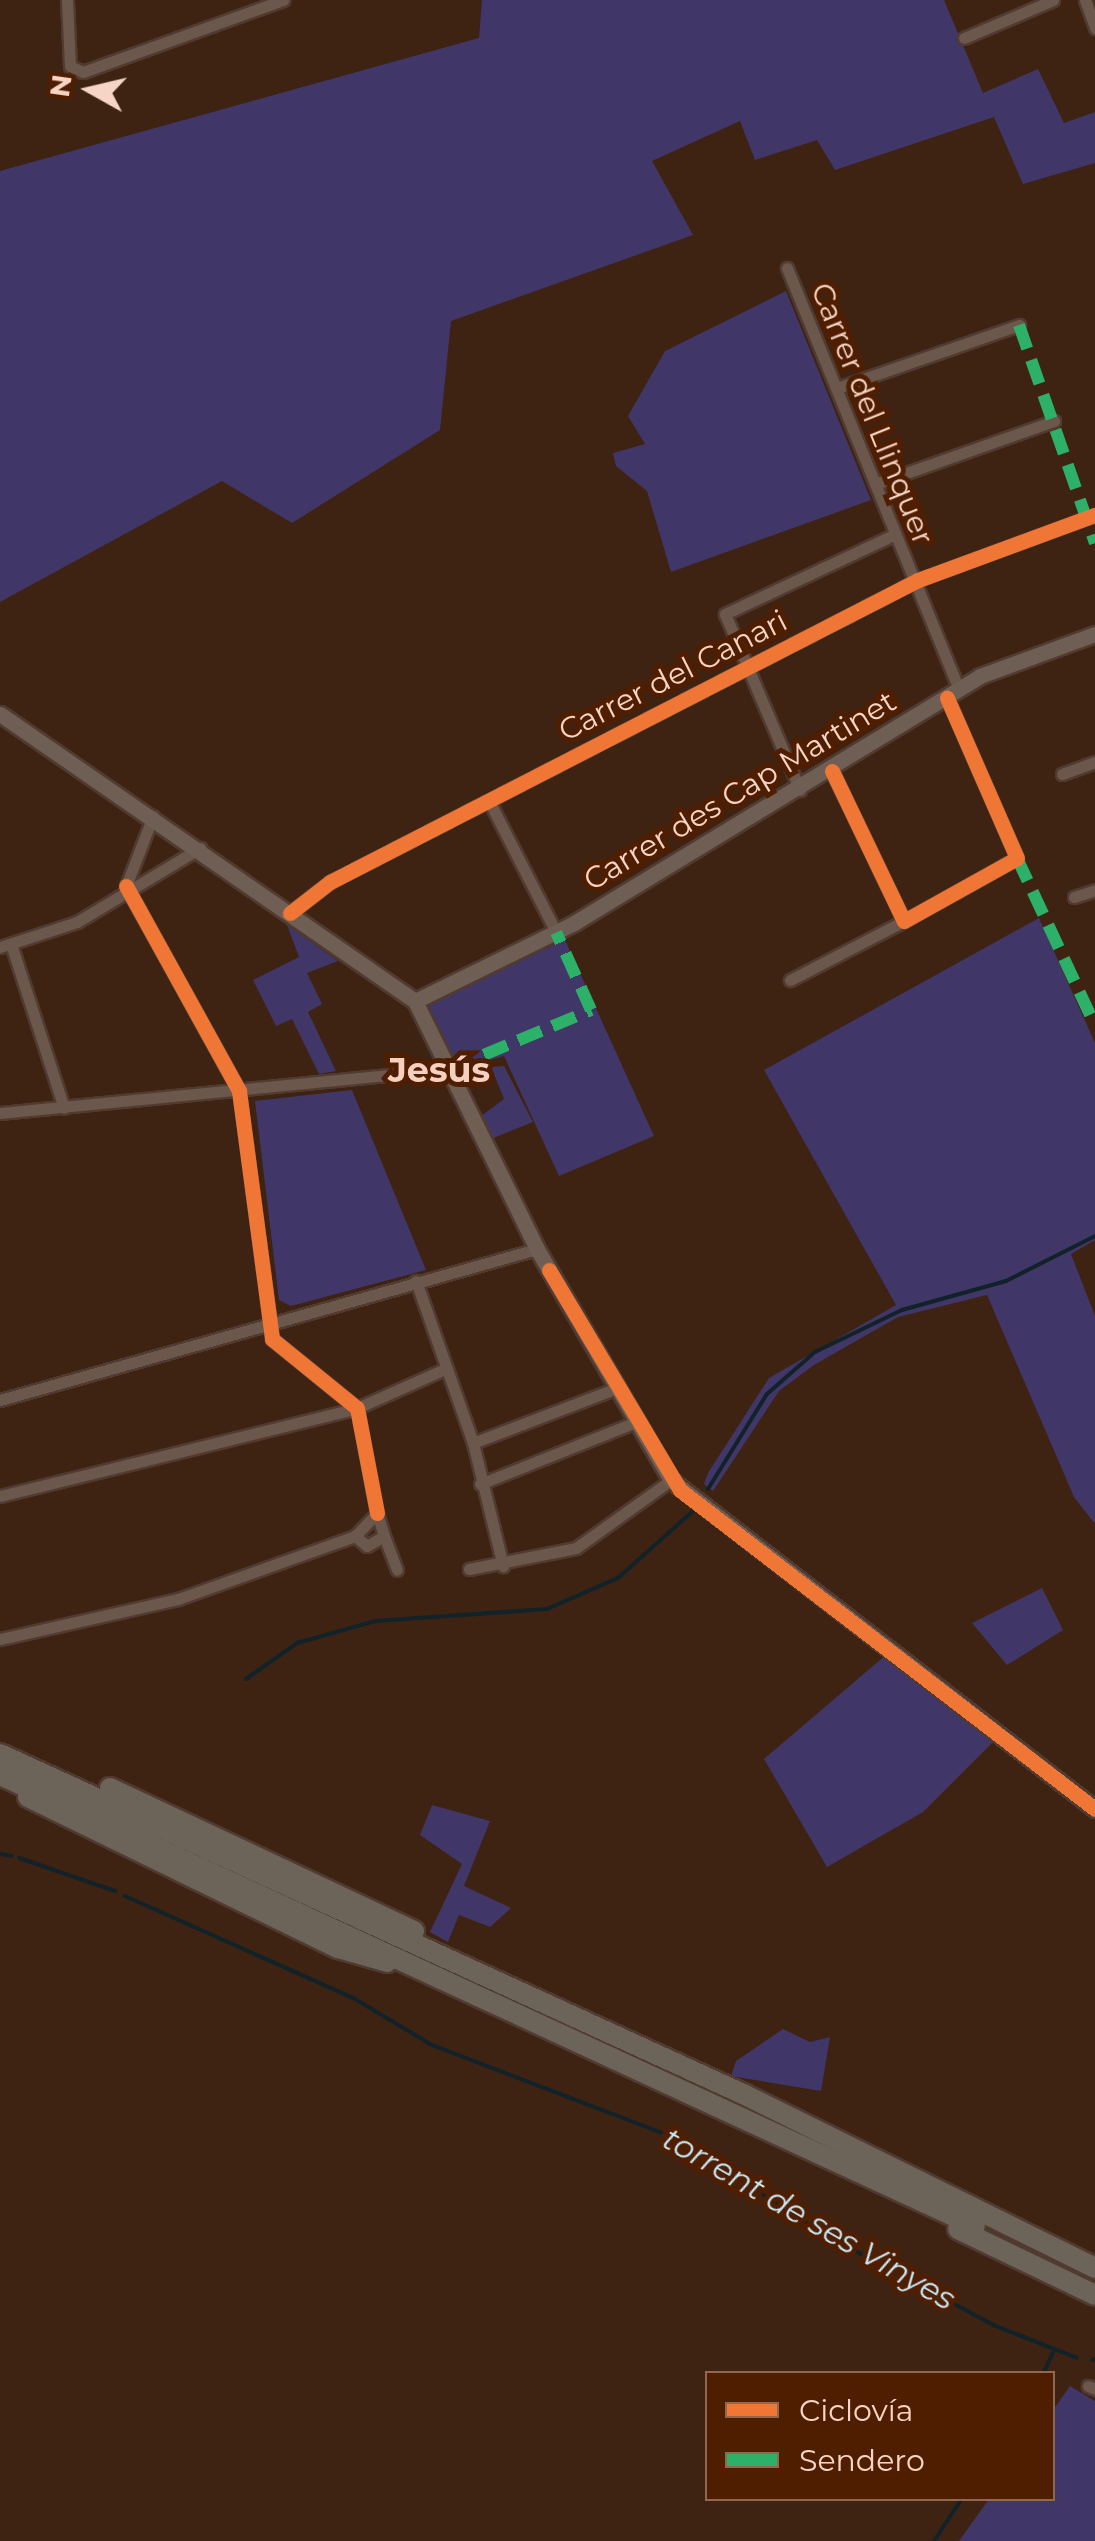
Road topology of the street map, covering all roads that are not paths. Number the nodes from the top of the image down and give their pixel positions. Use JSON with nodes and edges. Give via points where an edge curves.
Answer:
{"nodes":[{"id":1,"x":67,"y":0,"type":"edge"},
{"id":2,"x":284,"y":0,"type":"edge"},
{"id":3,"x":1053,"y":0,"type":"edge"},
{"id":4,"x":1085,"y":0,"type":"edge"},
{"id":5,"x":1095,"y":28,"type":"edge"},
{"id":6,"x":964,"y":38,"type":"dead end"},
{"id":7,"x":787,"y":268,"type":"dead end"},
{"id":8,"x":1019,"y":325,"type":"dead end"},
{"id":9,"x":837,"y":388,"type":"junction"},
{"id":10,"x":1054,"y":421,"type":"dead end"},
{"id":11,"x":874,"y":484,"type":"junction"},
{"id":12,"x":1095,"y":516,"type":"edge"},
{"id":13,"x":894,"y":535,"type":"junction"},
{"id":14,"x":914,"y":582,"type":"junction"},
{"id":15,"x":1095,"y":634,"type":"edge"},
{"id":16,"x":745,"y":670,"type":"junction"},
{"id":17,"x":953,"y":693,"type":"junction"},
{"id":18,"x":0,"y":714,"type":"edge"},
{"id":19,"x":1095,"y":762,"type":"edge"},
{"id":20,"x":832,"y":771,"type":"junction"},
{"id":21,"x":1062,"y":774,"type":"dead end"},
{"id":22,"x":800,"y":790,"type":"junction"},
{"id":23,"x":489,"y":801,"type":"junction"},
{"id":24,"x":153,"y":816,"type":"junction"},
{"id":25,"x":200,"y":848,"type":"junction"},
{"id":26,"x":126,"y":886,"type":"junction"},
{"id":27,"x":1095,"y":890,"type":"edge"},
{"id":28,"x":1074,"y":897,"type":"dead end"},
{"id":29,"x":290,"y":912,"type":"junction"},
{"id":30,"x":904,"y":921,"type":"junction"},
{"id":31,"x":556,"y":932,"type":"junction"},
{"id":32,"x":6,"y":945,"type":"edge"},
{"id":33,"x":790,"y":980,"type":"dead end"},
{"id":34,"x":415,"y":1001,"type":"junction"},
{"id":35,"x":450,"y":1069,"type":"junction"},
{"id":36,"x":239,"y":1091,"type":"junction"},
{"id":37,"x":64,"y":1108,"type":"junction"},
{"id":38,"x":0,"y":1112,"type":"edge"},
{"id":39,"x":537,"y":1249,"type":"junction"},
{"id":40,"x":416,"y":1281,"type":"junction"},
{"id":41,"x":268,"y":1319,"type":"junction"},
{"id":42,"x":447,"y":1368,"type":"junction"},
{"id":43,"x":617,"y":1388,"type":"junction"},
{"id":44,"x":0,"y":1400,"type":"edge"},
{"id":45,"x":357,"y":1408,"type":"junction"},
{"id":46,"x":636,"y":1422,"type":"junction"},
{"id":47,"x":474,"y":1443,"type":"junction"},
{"id":48,"x":671,"y":1480,"type":"junction"},
{"id":49,"x":480,"y":1484,"type":"junction"},
{"id":50,"x":0,"y":1496,"type":"edge"},
{"id":51,"x":377,"y":1513,"type":"junction"},
{"id":52,"x":355,"y":1536,"type":"junction"},
{"id":53,"x":384,"y":1536,"type":"junction"},
{"id":54,"x":503,"y":1566,"type":"junction"},
{"id":55,"x":397,"y":1570,"type":"dead end"},
{"id":56,"x":469,"y":1570,"type":"dead end"},
{"id":57,"x":0,"y":1639,"type":"edge"},
{"id":58,"x":0,"y":1754,"type":"edge"},
{"id":59,"x":0,"y":1775,"type":"edge"},
{"id":60,"x":1095,"y":1809,"type":"edge"},
{"id":61,"x":875,"y":2179,"type":"junction"},
{"id":62,"x":930,"y":2187,"type":"junction"},
{"id":63,"x":1095,"y":2255,"type":"edge"},
{"id":64,"x":1095,"y":2268,"type":"edge"},
{"id":65,"x":1095,"y":2282,"type":"edge"},
{"id":66,"x":1095,"y":2295,"type":"edge"}],
"edges":[{"from":1,"to":2,"type":"street","via":[[70,66],[83,72]]},
{"from":3,"to":6,"type":"street"},
{"from":4,"to":5,"type":"street"},
{"from":7,"to":9,"type":"street","name":"Carrer del Llinquer"},
{"from":8,"to":9,"type":"street"},
{"from":9,"to":11,"type":"street","name":"Carrer del Llinquer"},
{"from":10,"to":11,"type":"street"},
{"from":11,"to":13,"type":"street","name":"Carrer del Llinquer"},
{"from":12,"to":14,"type":"street","name":"Carrer del Canari"},
{"from":13,"to":14,"type":"street","name":"Carrer del Llinquer"},
{"from":13,"to":16,"type":"street","via":[[728,609]]},
{"from":14,"to":16,"type":"street","name":"Carrer del Canari"},
{"from":14,"to":17,"type":"street","name":"Carrer del Llinquer"},
{"from":15,"to":17,"type":"street","name":"Carrer des Cap Martinet"},
{"from":16,"to":22,"type":"street"},
{"from":16,"to":23,"type":"street","name":"Carrer del Canari"},
{"from":17,"to":20,"type":"street","name":"Carrer des Cap Martinet"},
{"from":17,"to":30,"type":"street","name":"Carrer del Llinquer","via":[[1017,858]]},
{"from":18,"to":24,"type":"street"},
{"from":19,"to":21,"type":"street"},
{"from":20,"to":22,"type":"street","name":"Carrer des Cap Martinet"},
{"from":20,"to":30,"type":"street"},
{"from":22,"to":31,"type":"street","name":"Carrer des Cap Martinet"},
{"from":23,"to":29,"type":"street","name":"Carrer del Canari","via":[[314,890]]},
{"from":23,"to":31,"type":"street"},
{"from":24,"to":25,"type":"street"},
{"from":24,"to":26,"type":"street"},
{"from":25,"to":26,"type":"street"},
{"from":25,"to":29,"type":"street"},
{"from":26,"to":32,"type":"street","via":[[76,922]]},
{"from":26,"to":36,"type":"street"},
{"from":27,"to":28,"type":"street"},
{"from":29,"to":34,"type":"street"},
{"from":30,"to":33,"type":"street"},
{"from":31,"to":34,"type":"street","name":"Carrer des Cap Martinet"},
{"from":32,"to":37,"type":"street"},
{"from":34,"to":35,"type":"street"},
{"from":35,"to":36,"type":"street"},
{"from":35,"to":39,"type":"street"},
{"from":36,"to":37,"type":"street"},
{"from":36,"to":41,"type":"street"},
{"from":37,"to":38,"type":"street"},
{"from":39,"to":40,"type":"street"},
{"from":39,"to":43,"type":"street"},
{"from":40,"to":41,"type":"street"},
{"from":40,"to":42,"type":"street"},
{"from":41,"to":44,"type":"street"},
{"from":41,"to":45,"type":"street","via":[[280,1352]]},
{"from":42,"to":45,"type":"street"},
{"from":42,"to":47,"type":"street"},
{"from":43,"to":46,"type":"street"},
{"from":43,"to":47,"type":"street"},
{"from":45,"to":50,"type":"street"},
{"from":45,"to":51,"type":"street"},
{"from":46,"to":48,"type":"street"},
{"from":46,"to":49,"type":"street"},
{"from":47,"to":49,"type":"street"},
{"from":48,"to":54,"type":"street","via":[[576,1548]]},
{"from":48,"to":60,"type":"street"},
{"from":49,"to":54,"type":"street"},
{"from":51,"to":52,"type":"street"},
{"from":51,"to":53,"type":"street"},
{"from":52,"to":53,"type":"street","via":[[367,1546]]},
{"from":52,"to":57,"type":"street","via":[[178,1599]]},
{"from":53,"to":55,"type":"street"},
{"from":54,"to":56,"type":"street"},
{"from":58,"to":62,"type":"highway"},
{"from":59,"to":61,"type":"highway"},
{"from":61,"to":65,"type":"highway"},
{"from":61,"to":66,"type":"highway"},
{"from":62,"to":63,"type":"highway"},
{"from":62,"to":64,"type":"highway"}]}
